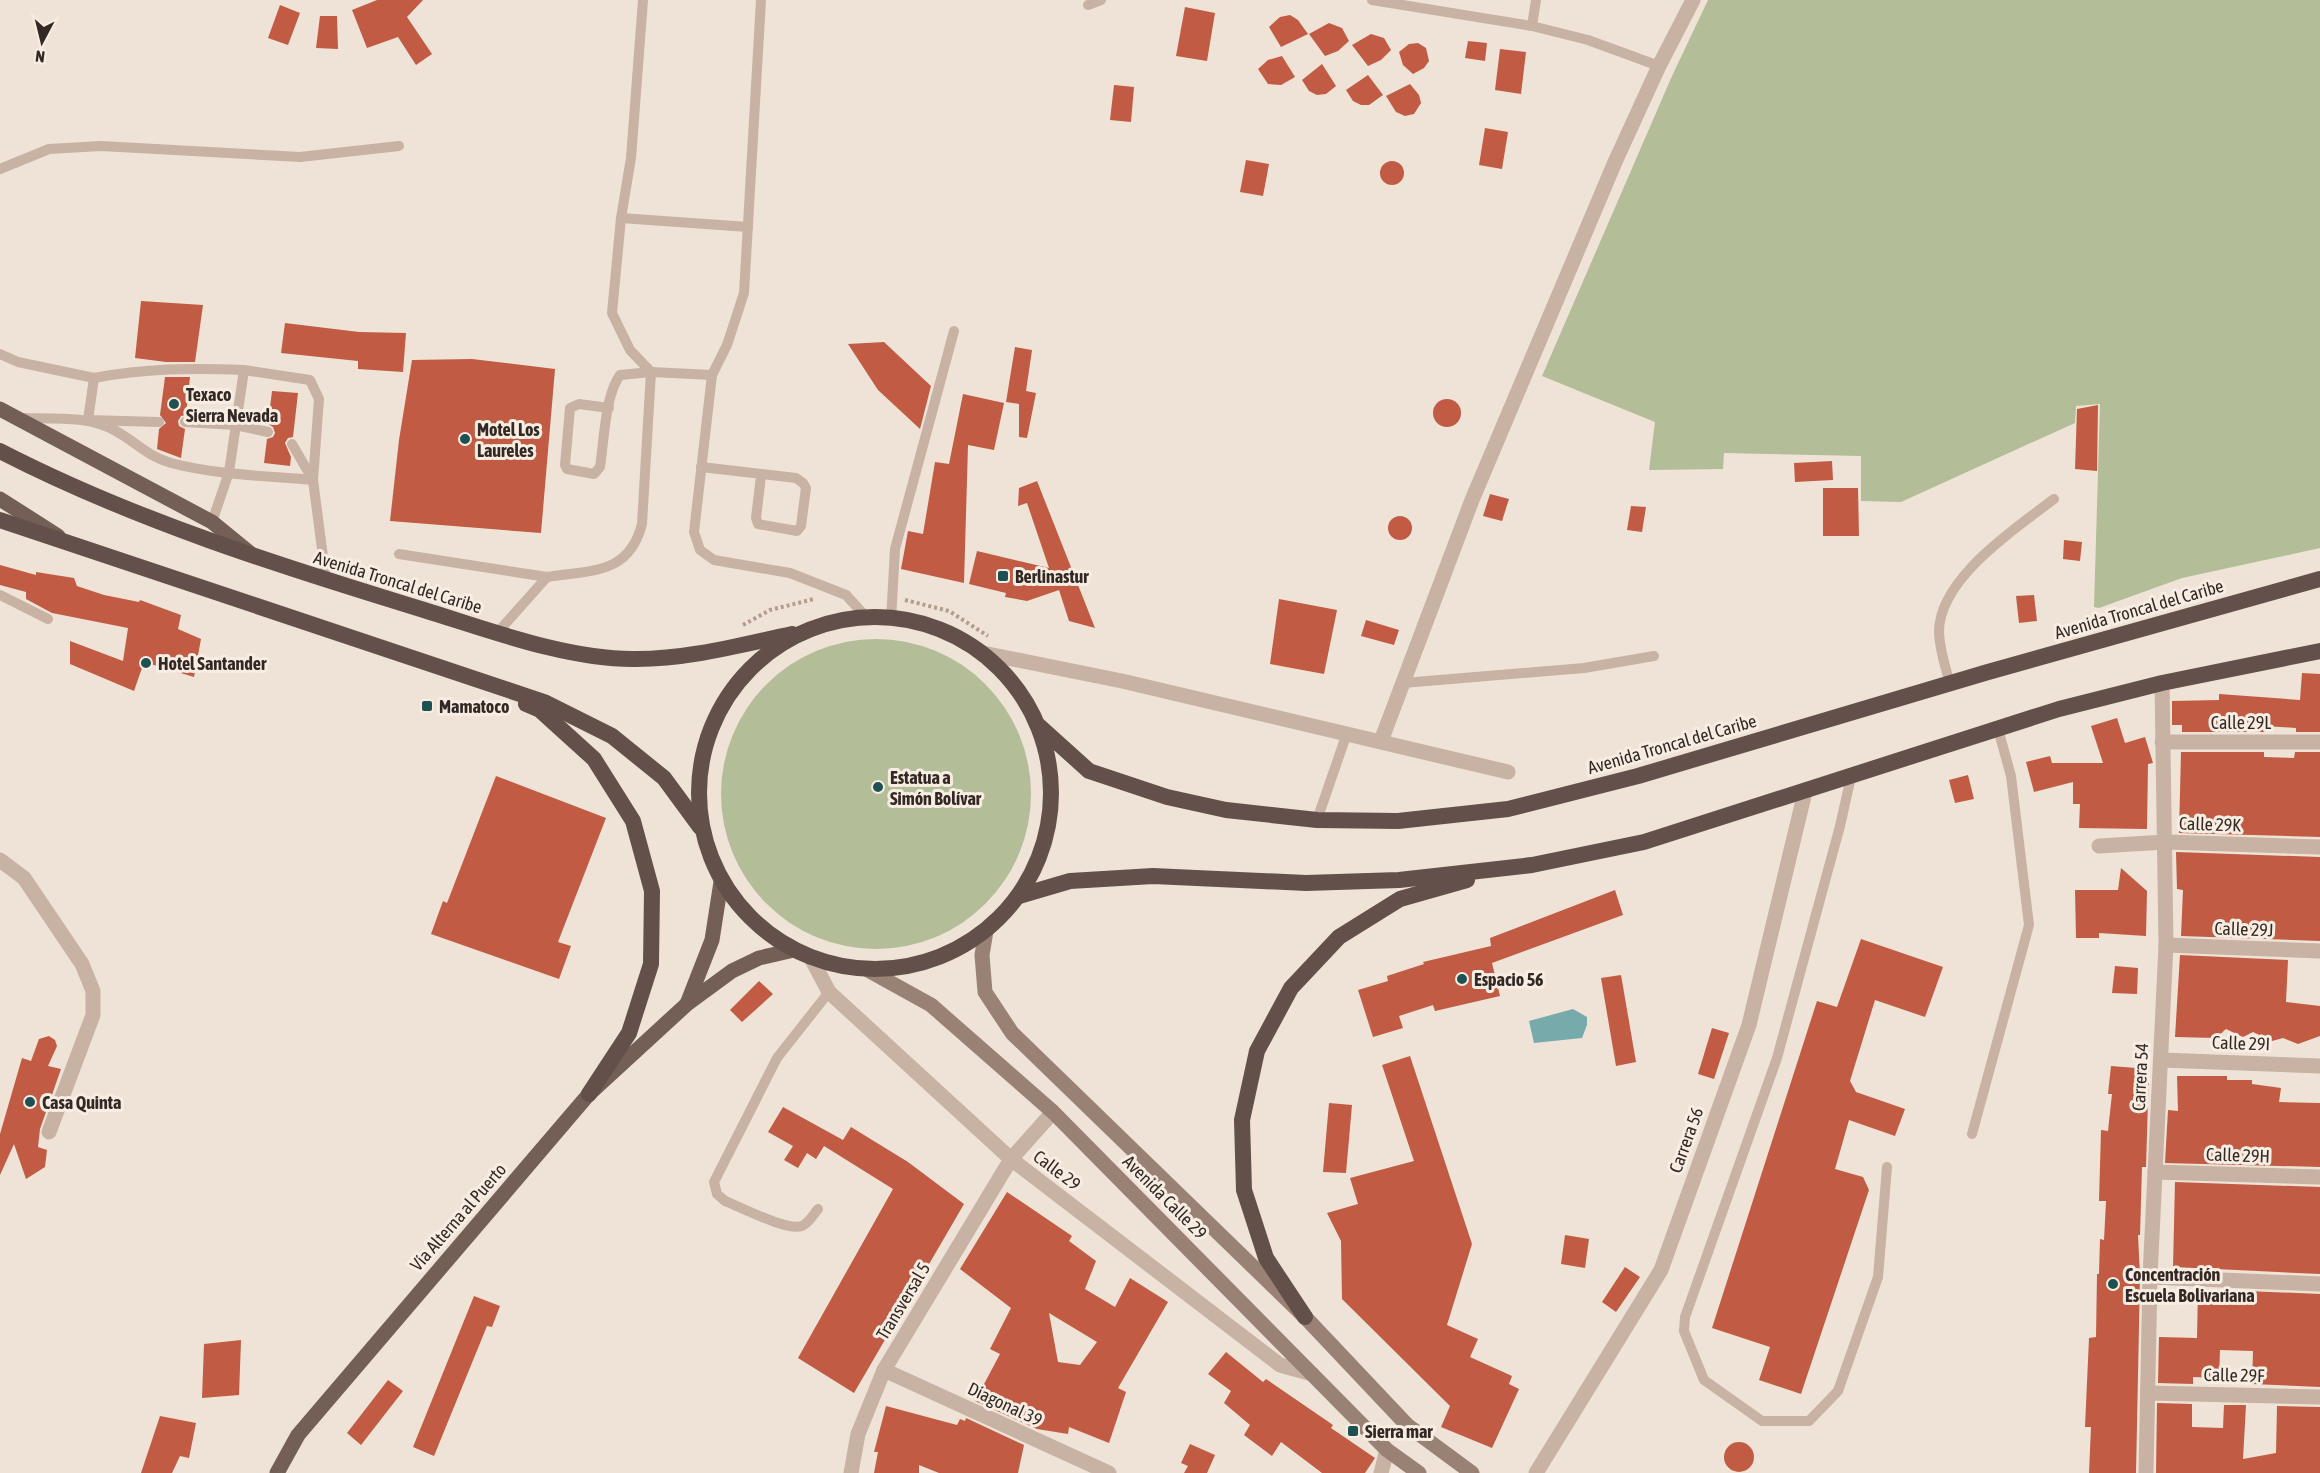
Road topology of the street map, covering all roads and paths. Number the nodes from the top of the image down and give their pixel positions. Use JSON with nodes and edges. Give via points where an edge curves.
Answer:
{"nodes":[{"id":1,"x":643,"y":0,"type":"edge"},
{"id":2,"x":761,"y":0,"type":"edge"},
{"id":3,"x":1101,"y":0,"type":"edge"},
{"id":4,"x":1372,"y":0,"type":"edge"},
{"id":5,"x":1536,"y":0,"type":"edge"},
{"id":6,"x":1693,"y":0,"type":"edge"},
{"id":7,"x":1088,"y":5,"type":"dead end"},
{"id":8,"x":1532,"y":26,"type":"junction"},
{"id":9,"x":1659,"y":66,"type":"junction"},
{"id":10,"x":399,"y":146,"type":"dead end"},
{"id":11,"x":0,"y":169,"type":"edge"},
{"id":12,"x":621,"y":218,"type":"junction"},
{"id":13,"x":748,"y":227,"type":"junction"},
{"id":14,"x":954,"y":331,"type":"dead end"},
{"id":15,"x":0,"y":354,"type":"edge"},
{"id":16,"x":244,"y":370,"type":"junction"},
{"id":17,"x":651,"y":372,"type":"junction"},
{"id":18,"x":712,"y":375,"type":"junction"},
{"id":19,"x":94,"y":378,"type":"junction"},
{"id":20,"x":609,"y":408,"type":"junction"},
{"id":21,"x":0,"y":409,"type":"edge"},
{"id":22,"x":14,"y":417,"type":"junction"},
{"id":23,"x":88,"y":420,"type":"junction"},
{"id":24,"x":159,"y":422,"type":"dead end"},
{"id":25,"x":186,"y":422,"type":"dead end"},
{"id":26,"x":235,"y":425,"type":"junction"},
{"id":27,"x":268,"y":432,"type":"dead end"},
{"id":28,"x":292,"y":444,"type":"dead end"},
{"id":29,"x":0,"y":451,"type":"edge"},
{"id":30,"x":701,"y":467,"type":"junction"},
{"id":31,"x":229,"y":472,"type":"junction"},
{"id":32,"x":761,"y":476,"type":"junction"},
{"id":33,"x":313,"y":480,"type":"junction"},
{"id":34,"x":0,"y":499,"type":"edge"},
{"id":35,"x":2054,"y":499,"type":"dead end"},
{"id":36,"x":0,"y":520,"type":"edge"},
{"id":37,"x":212,"y":522,"type":"junction"},
{"id":38,"x":64,"y":539,"type":"junction"},
{"id":39,"x":399,"y":554,"type":"dead end"},
{"id":40,"x":257,"y":558,"type":"junction"},
{"id":41,"x":547,"y":577,"type":"junction"},
{"id":42,"x":2320,"y":579,"type":"edge"},
{"id":43,"x":326,"y":580,"type":"junction"},
{"id":44,"x":0,"y":595,"type":"edge"},
{"id":45,"x":48,"y":619,"type":"dead end"},
{"id":46,"x":868,"y":619,"type":"junction"},
{"id":47,"x":891,"y":620,"type":"junction"},
{"id":48,"x":802,"y":632,"type":"junction"},
{"id":49,"x":497,"y":633,"type":"junction"},
{"id":50,"x":2320,"y":651,"type":"edge"},
{"id":51,"x":983,"y":653,"type":"junction"},
{"id":52,"x":1654,"y":656,"type":"dead end"},
{"id":53,"x":473,"y":679,"type":"junction"},
{"id":54,"x":1403,"y":683,"type":"junction"},
{"id":55,"x":1950,"y":683,"type":"junction"},
{"id":56,"x":2162,"y":683,"type":"junction"},
{"id":57,"x":1040,"y":726,"type":"junction"},
{"id":58,"x":1998,"y":729,"type":"junction"},
{"id":59,"x":1347,"y":734,"type":"junction"},
{"id":60,"x":1381,"y":741,"type":"junction"},
{"id":61,"x":2162,"y":742,"type":"junction"},
{"id":62,"x":2320,"y":742,"type":"edge"},
{"id":63,"x":1508,"y":772,"type":"dead end"},
{"id":64,"x":1851,"y":777,"type":"junction"},
{"id":65,"x":1805,"y":792,"type":"junction"},
{"id":66,"x":1317,"y":820,"type":"junction"},
{"id":67,"x":700,"y":826,"type":"junction"},
{"id":68,"x":2166,"y":842,"type":"junction"},
{"id":69,"x":2099,"y":846,"type":"dead end"},
{"id":70,"x":2320,"y":847,"type":"edge"},
{"id":71,"x":0,"y":860,"type":"edge"},
{"id":72,"x":1532,"y":865,"type":"junction"},
{"id":73,"x":722,"y":882,"type":"junction"},
{"id":74,"x":1019,"y":896,"type":"junction"},
{"id":75,"x":986,"y":931,"type":"junction"},
{"id":76,"x":2166,"y":945,"type":"junction"},
{"id":77,"x":794,"y":950,"type":"junction"},
{"id":78,"x":2320,"y":951,"type":"edge"},
{"id":79,"x":811,"y":958,"type":"junction"},
{"id":80,"x":866,"y":969,"type":"junction"},
{"id":81,"x":829,"y":992,"type":"junction"},
{"id":82,"x":687,"y":1004,"type":"junction"},
{"id":83,"x":2161,"y":1060,"type":"junction"},
{"id":84,"x":2320,"y":1066,"type":"edge"},
{"id":85,"x":589,"y":1094,"type":"junction"},
{"id":86,"x":1053,"y":1112,"type":"junction"},
{"id":87,"x":49,"y":1132,"type":"dead end"},
{"id":88,"x":1972,"y":1134,"type":"dead end"},
{"id":89,"x":1011,"y":1159,"type":"junction"},
{"id":90,"x":1887,"y":1167,"type":"dead end"},
{"id":91,"x":2155,"y":1172,"type":"junction"},
{"id":92,"x":2320,"y":1177,"type":"edge"},
{"id":93,"x":818,"y":1209,"type":"dead end"},
{"id":94,"x":2150,"y":1278,"type":"junction"},
{"id":95,"x":2320,"y":1284,"type":"edge"},
{"id":96,"x":1305,"y":1317,"type":"junction"},
{"id":97,"x":884,"y":1370,"type":"junction"},
{"id":98,"x":1312,"y":1374,"type":"junction"},
{"id":99,"x":2148,"y":1393,"type":"junction"},
{"id":100,"x":2320,"y":1397,"type":"edge"},
{"id":101,"x":1387,"y":1450,"type":"junction"},
{"id":102,"x":277,"y":1473,"type":"edge"},
{"id":103,"x":850,"y":1473,"type":"edge"},
{"id":104,"x":1109,"y":1473,"type":"edge"},
{"id":105,"x":1381,"y":1473,"type":"edge"},
{"id":106,"x":1419,"y":1473,"type":"edge"},
{"id":107,"x":1472,"y":1473,"type":"edge"},
{"id":108,"x":1536,"y":1473,"type":"edge"},
{"id":109,"x":2146,"y":1473,"type":"edge"}],
"edges":[{"from":1,"to":12,"type":"lane","via":[[631,158]]},
{"from":2,"to":13,"type":"lane"},
{"from":3,"to":7,"type":"lane"},
{"from":4,"to":8,"type":"lane"},
{"from":5,"to":8,"type":"lane"},
{"from":6,"to":9,"type":"street"},
{"from":8,"to":9,"type":"lane","via":[[1588,40]]},
{"from":9,"to":54,"type":"street","via":[[1472,500]]},
{"from":10,"to":11,"type":"lane","via":[[300,157],[101,146],[49,148]]},
{"from":12,"to":13,"type":"lane"},
{"from":12,"to":17,"type":"lane","via":[[612,313],[630,350]]},
{"from":13,"to":18,"type":"lane","via":[[744,293],[727,345]]},
{"from":14,"to":47,"type":"lane","via":[[896,549]]},
{"from":15,"to":19,"type":"lane","via":[[18,362]]},
{"from":16,"to":19,"type":"lane","via":[[175,367]]},
{"from":16,"to":26,"type":"lane"},
{"from":16,"to":33,"type":"lane","via":[[310,380],[315,387],[319,399]]},
{"from":17,"to":18,"type":"lane"},
{"from":17,"to":20,"type":"lane","via":[[620,375]]},
{"from":17,"to":41,"type":"lane","via":[[642,524],[637,544],[611,567]]},
{"from":18,"to":30,"type":"lane"},
{"from":19,"to":23,"type":"lane"},
{"from":20,"to":20,"type":"lane","via":[[579,404],[570,408],[567,469],[598,472]]},
{"from":21,"to":22,"type":"main road"},
{"from":22,"to":23,"type":"lane"},
{"from":22,"to":37,"type":"main road"},
{"from":23,"to":24,"type":"lane"},
{"from":23,"to":31,"type":"lane","via":[[116,431],[148,455]]},
{"from":25,"to":26,"type":"lane"},
{"from":26,"to":27,"type":"lane"},
{"from":26,"to":31,"type":"lane"},
{"from":28,"to":33,"type":"lane"},
{"from":29,"to":40,"type":"highway","name":"Avenida Troncal del Caribe","via":[[56,480]]},
{"from":30,"to":32,"type":"lane"},
{"from":30,"to":46,"type":"lane","via":[[694,532],[700,550],[714,560],[790,573],[846,595]]},
{"from":31,"to":33,"type":"lane"},
{"from":31,"to":37,"type":"lane"},
{"from":32,"to":32,"type":"lane","via":[[796,478],[804,483],[801,526],[797,531],[758,524]]},
{"from":33,"to":43,"type":"lane"},
{"from":34,"to":38,"type":"main road"},
{"from":35,"to":55,"type":"lane","via":[[1983,553],[1945,608],[1939,631]]},
{"from":36,"to":38,"type":"highway"},
{"from":37,"to":40,"type":"main road"},
{"from":38,"to":53,"type":"highway"},
{"from":39,"to":41,"type":"lane"},
{"from":40,"to":43,"type":"highway","name":"Avenida Troncal del Caribe"},
{"from":41,"to":49,"type":"lane"},
{"from":42,"to":55,"type":"highway","name":"Avenida Troncal del Caribe"},
{"from":43,"to":49,"type":"highway","name":"Avenida Troncal del Caribe"},
{"from":44,"to":45,"type":"lane"},
{"from":46,"to":47,"type":"highway"},
{"from":46,"to":48,"type":"highway","via":[[838,620]]},
{"from":47,"to":51,"type":"highway","via":[[915,620],[951,633]]},
{"from":48,"to":49,"type":"highway","name":"Avenida Troncal del Caribe","via":[[693,655],[634,659],[563,651]]},
{"from":48,"to":67,"type":"highway","via":[[752,664],[717,711],[699,767]]},
{"from":50,"to":56,"type":"highway"},
{"from":51,"to":57,"type":"highway","via":[[1016,686]]},
{"from":51,"to":59,"type":"street"},
{"from":52,"to":54,"type":"lane","via":[[1584,668]]},
{"from":53,"to":67,"type":"highway","via":[[544,702],[612,736],[664,778]]},
{"from":53,"to":85,"type":"highway","via":[[540,710],[594,759],[636,831],[652,891],[651,964],[629,1034]]},
{"from":54,"to":60,"type":"street"},
{"from":55,"to":66,"type":"highway","name":"Avenida Troncal del Caribe","via":[[1638,776],[1508,809],[1398,821]]},
{"from":56,"to":58,"type":"highway"},
{"from":56,"to":61,"type":"street","name":"Carrera 54"},
{"from":57,"to":66,"type":"highway","name":"Avenida Troncal del Caribe","via":[[1089,771],[1167,798],[1226,810]]},
{"from":57,"to":74,"type":"highway","via":[[1053,796],[1048,831],[1037,865]]},
{"from":58,"to":64,"type":"highway"},
{"from":58,"to":88,"type":"lane","via":[[2011,776],[2029,925]]},
{"from":59,"to":60,"type":"street"},
{"from":59,"to":66,"type":"lane"},
{"from":60,"to":63,"type":"street"},
{"from":61,"to":62,"type":"street","name":"Calle 29L"},
{"from":61,"to":68,"type":"street","name":"Carrera 54"},
{"from":64,"to":65,"type":"highway"},
{"from":64,"to":90,"type":"lane","via":[[1777,1058],[1685,1317],[1684,1331],[1704,1380],[1762,1421],[1809,1421],[1838,1391],[1878,1277]]},
{"from":65,"to":72,"type":"highway","via":[[1644,842]]},
{"from":65,"to":108,"type":"street","name":"Carrera 56","via":[[1749,1025],[1661,1270]]},
{"from":67,"to":73,"type":"highway"},
{"from":68,"to":69,"type":"street","name":"Calle 29K"},
{"from":68,"to":70,"type":"street","name":"Calle 29K"},
{"from":68,"to":76,"type":"street","name":"Carrera 54"},
{"from":71,"to":87,"type":"street","via":[[24,878],[82,964],[93,991],[93,1015]]},
{"from":72,"to":74,"type":"highway","via":[[1399,880],[1306,883],[1153,876],[1070,881]]},
{"from":72,"to":96,"type":"highway","via":[[1400,899],[1340,936],[1291,988],[1257,1051],[1242,1120],[1245,1190],[1266,1258]]},
{"from":73,"to":77,"type":"highway","via":[[753,921]]},
{"from":73,"to":82,"type":"main road","name":"Vía Alterna al Puerto","via":[[712,940]]},
{"from":74,"to":75,"type":"highway"},
{"from":75,"to":80,"type":"highway","via":[[949,953],[909,966]]},
{"from":75,"to":96,"type":"main road","name":"Avenida Calle 29","via":[[982,955],[985,992],[1012,1033]]},
{"from":76,"to":78,"type":"street","name":"Calle 29J"},
{"from":76,"to":83,"type":"street","name":"Carrera 54"},
{"from":77,"to":79,"type":"highway"},
{"from":77,"to":82,"type":"main road","name":"Vía Alterna al Puerto","via":[[741,966]]},
{"from":79,"to":80,"type":"highway"},
{"from":79,"to":81,"type":"street","name":"Calle 29"},
{"from":80,"to":86,"type":"main road","name":"Avenida Calle 29","via":[[931,1005]]},
{"from":81,"to":89,"type":"street","name":"Calle 29"},
{"from":81,"to":93,"type":"lane","via":[[777,1058],[714,1182],[717,1194],[725,1201],[787,1226],[800,1227]]},
{"from":82,"to":85,"type":"main road","name":"Vía Alterna al Puerto"},
{"from":83,"to":84,"type":"street","name":"Calle 29I"},
{"from":83,"to":91,"type":"street","name":"Carrera 54"},
{"from":85,"to":102,"type":"main road","name":"Vía Alterna al Puerto","via":[[298,1435]]},
{"from":86,"to":89,"type":"street","name":"Transversal 5"},
{"from":86,"to":98,"type":"main road","name":"Avenida Calle 29"},
{"from":89,"to":97,"type":"street","name":"Transversal 5"},
{"from":89,"to":98,"type":"street","name":"Calle 29","via":[[1280,1365]]},
{"from":91,"to":92,"type":"street","name":"Calle 29H"},
{"from":91,"to":94,"type":"street","name":"Carrera 54"},
{"from":94,"to":95,"type":"street"},
{"from":94,"to":99,"type":"street","name":"Carrera 54"},
{"from":96,"to":107,"type":"main road","name":"Avenida Calle 29","via":[[1407,1425]]},
{"from":97,"to":103,"type":"street","name":"Transversal 5","via":[[858,1434]]},
{"from":97,"to":104,"type":"street","name":"Diagonal 39"},
{"from":98,"to":101,"type":"main road","name":"Avenida Calle 29"},
{"from":99,"to":100,"type":"street","name":"Calle 29F"},
{"from":99,"to":109,"type":"street","name":"Carrera 54"},
{"from":101,"to":105,"type":"street"},
{"from":101,"to":106,"type":"main road","name":"Avenida Calle 29"}]}
